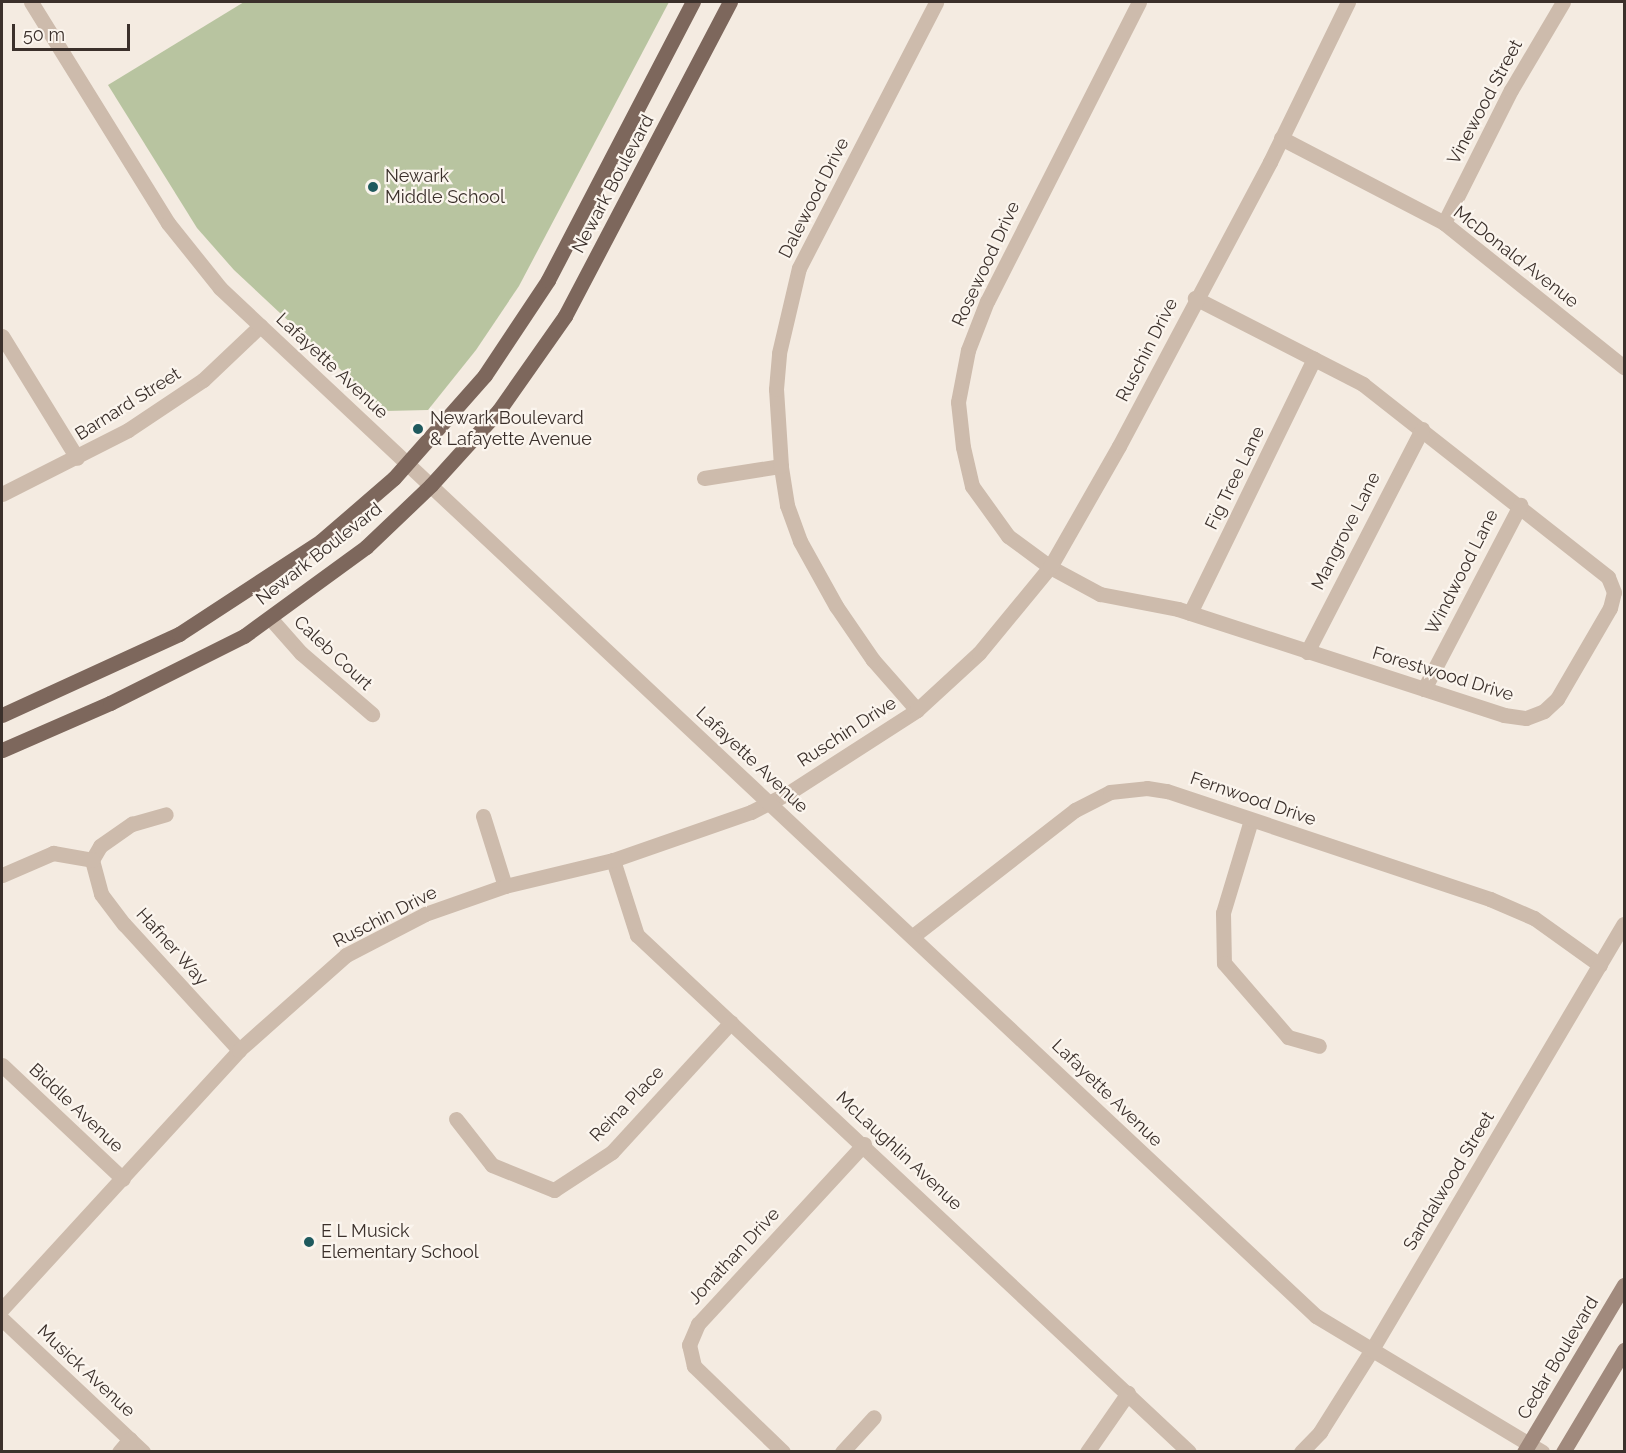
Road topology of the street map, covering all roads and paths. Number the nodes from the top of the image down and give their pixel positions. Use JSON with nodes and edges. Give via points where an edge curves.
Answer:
{"nodes":[{"id":1,"x":31,"y":2,"type":"edge"},
{"id":2,"x":693,"y":2,"type":"edge"},
{"id":3,"x":730,"y":2,"type":"edge"},
{"id":4,"x":936,"y":2,"type":"edge"},
{"id":5,"x":1139,"y":2,"type":"edge"},
{"id":6,"x":1348,"y":2,"type":"edge"},
{"id":7,"x":1563,"y":2,"type":"edge"},
{"id":8,"x":1281,"y":138,"type":"junction"},
{"id":9,"x":1443,"y":223,"type":"junction"},
{"id":10,"x":1195,"y":298,"type":"junction"},
{"id":11,"x":260,"y":326,"type":"junction"},
{"id":12,"x":2,"y":336,"type":"edge"},
{"id":13,"x":1314,"y":359,"type":"junction"},
{"id":14,"x":1624,"y":367,"type":"edge"},
{"id":15,"x":1422,"y":429,"type":"junction"},
{"id":16,"x":76,"y":458,"type":"junction"},
{"id":17,"x":408,"y":463,"type":"junction"},
{"id":18,"x":781,"y":466,"type":"junction"},
{"id":19,"x":704,"y":478,"type":"dead end"},
{"id":20,"x":431,"y":485,"type":"junction"},
{"id":21,"x":2,"y":494,"type":"edge"},
{"id":22,"x":1520,"y":506,"type":"junction"},
{"id":23,"x":1050,"y":567,"type":"junction"},
{"id":24,"x":1190,"y":613,"type":"junction"},
{"id":25,"x":270,"y":618,"type":"junction"},
{"id":26,"x":1307,"y":652,"type":"junction"},
{"id":27,"x":1424,"y":689,"type":"junction"},
{"id":28,"x":917,"y":710,"type":"junction"},
{"id":29,"x":372,"y":714,"type":"dead end"},
{"id":30,"x":2,"y":715,"type":"edge"},
{"id":31,"x":2,"y":750,"type":"edge"},
{"id":32,"x":769,"y":803,"type":"junction"},
{"id":33,"x":166,"y":814,"type":"dead end"},
{"id":34,"x":483,"y":816,"type":"dead end"},
{"id":35,"x":1251,"y":820,"type":"junction"},
{"id":36,"x":613,"y":860,"type":"junction"},
{"id":37,"x":92,"y":861,"type":"junction"},
{"id":38,"x":2,"y":875,"type":"edge"},
{"id":39,"x":505,"y":886,"type":"junction"},
{"id":40,"x":1624,"y":924,"type":"edge"},
{"id":41,"x":913,"y":936,"type":"junction"},
{"id":42,"x":1600,"y":965,"type":"junction"},
{"id":43,"x":731,"y":1022,"type":"junction"},
{"id":44,"x":1318,"y":1046,"type":"dead end"},
{"id":45,"x":238,"y":1050,"type":"junction"},
{"id":46,"x":2,"y":1065,"type":"edge"},
{"id":47,"x":456,"y":1119,"type":"dead end"},
{"id":48,"x":864,"y":1144,"type":"junction"},
{"id":49,"x":123,"y":1179,"type":"junction"},
{"id":50,"x":1624,"y":1285,"type":"edge"},
{"id":51,"x":2,"y":1309,"type":"edge"},
{"id":52,"x":2,"y":1319,"type":"edge"},
{"id":53,"x":1624,"y":1350,"type":"edge"},
{"id":54,"x":1371,"y":1351,"type":"junction"},
{"id":55,"x":1128,"y":1393,"type":"junction"},
{"id":56,"x":874,"y":1417,"type":"dead end"},
{"id":57,"x":130,"y":1439,"type":"junction"},
{"id":58,"x":1526,"y":1447,"type":"edge"},
{"id":59,"x":119,"y":1452,"type":"edge"},
{"id":60,"x":143,"y":1452,"type":"edge"},
{"id":61,"x":783,"y":1452,"type":"edge"},
{"id":62,"x":842,"y":1452,"type":"edge"},
{"id":63,"x":1087,"y":1452,"type":"edge"},
{"id":64,"x":1189,"y":1452,"type":"edge"},
{"id":65,"x":1300,"y":1452,"type":"edge"},
{"id":66,"x":1542,"y":1452,"type":"edge"},
{"id":67,"x":1563,"y":1452,"type":"edge"}],
"edges":[{"from":1,"to":11,"type":"street","name":"Lafayette Avenue","via":[[191,256]]},
{"from":2,"to":17,"type":"main road","name":"Newark Boulevard","via":[[548,280],[485,375]]},
{"from":3,"to":20,"type":"main road","name":"Newark Boulevard","via":[[565,316],[499,410]]},
{"from":4,"to":18,"type":"street","name":"Dalewood Drive","via":[[799,268],[779,353],[776,430]]},
{"from":5,"to":23,"type":"street","name":"Rosewood Drive","via":[[987,301],[968,350],[958,402],[972,486],[1008,536]]},
{"from":6,"to":8,"type":"street","name":"Ruschin Drive"},
{"from":7,"to":9,"type":"street","name":"Vinewood Street","via":[[1511,90]]},
{"from":8,"to":9,"type":"street","name":"McDonald Avenue"},
{"from":8,"to":10,"type":"street","name":"Ruschin Drive"},
{"from":9,"to":14,"type":"street","name":"McDonald Avenue"},
{"from":10,"to":13,"type":"street","name":"Forestwood Drive"},
{"from":10,"to":23,"type":"street","name":"Ruschin Drive","via":[[1119,446]]},
{"from":11,"to":16,"type":"street","name":"Barnard Street","via":[[203,380],[128,430]]},
{"from":11,"to":17,"type":"street","name":"Lafayette Avenue"},
{"from":12,"to":16,"type":"street"},
{"from":13,"to":15,"type":"street","name":"Forestwood Drive","via":[[1363,384]]},
{"from":13,"to":24,"type":"street","name":"Fig Tree Lane"},
{"from":15,"to":22,"type":"street","name":"Forestwood Drive"},
{"from":15,"to":26,"type":"street","name":"Mangrove Lane"},
{"from":16,"to":21,"type":"street","name":"Barnard Street"},
{"from":17,"to":20,"type":"street","name":"Lafayette Avenue"},
{"from":17,"to":30,"type":"main road","name":"Newark Boulevard","via":[[321,541],[255,588],[179,634]]},
{"from":18,"to":19,"type":"street"},
{"from":18,"to":28,"type":"street","name":"Dalewood Drive","via":[[787,505],[800,541],[836,606],[873,660]]},
{"from":20,"to":25,"type":"main road","name":"Newark Boulevard","via":[[366,547]]},
{"from":20,"to":32,"type":"street","name":"Lafayette Avenue"},
{"from":22,"to":27,"type":"street","name":"Windwood Lane"},
{"from":22,"to":27,"type":"street","name":"Forestwood Drive","via":[[1608,577],[1614,592],[1610,608],[1557,699],[1544,711],[1526,718],[1504,715]]},
{"from":23,"to":24,"type":"street","name":"Forestwood Drive","via":[[1100,594]]},
{"from":23,"to":28,"type":"street","name":"Ruschin Drive","via":[[979,653]]},
{"from":24,"to":26,"type":"street","name":"Forestwood Drive"},
{"from":25,"to":29,"type":"street","name":"Caleb Court","via":[[301,653]]},
{"from":25,"to":31,"type":"main road","name":"Newark Boulevard","via":[[244,636],[110,703]]},
{"from":26,"to":27,"type":"street","name":"Forestwood Drive"},
{"from":28,"to":32,"type":"street","name":"Ruschin Drive"},
{"from":32,"to":36,"type":"street","name":"Ruschin Drive"},
{"from":32,"to":41,"type":"street","name":"Lafayette Avenue"},
{"from":33,"to":37,"type":"street","via":[[132,824],[100,846]]},
{"from":34,"to":39,"type":"street"},
{"from":35,"to":41,"type":"street","name":"Fernwood Drive","via":[[1167,791],[1147,788],[1110,792],[1075,810]]},
{"from":35,"to":42,"type":"street","name":"Fernwood Drive","via":[[1490,899],[1534,918]]},
{"from":35,"to":44,"type":"street","via":[[1223,913],[1224,963],[1288,1037]]},
{"from":36,"to":39,"type":"street","name":"Ruschin Drive"},
{"from":36,"to":43,"type":"street","name":"McLaughlin Avenue","via":[[637,935]]},
{"from":37,"to":38,"type":"street","via":[[53,853]]},
{"from":37,"to":45,"type":"street","name":"Hafner Way","via":[[101,894],[124,924]]},
{"from":39,"to":45,"type":"street","name":"Ruschin Drive","via":[[425,914],[346,955]]},
{"from":40,"to":42,"type":"street","name":"Sandalwood Street"},
{"from":41,"to":54,"type":"street","name":"Lafayette Avenue","via":[[1316,1316]]},
{"from":42,"to":54,"type":"street","name":"Sandalwood Street"},
{"from":43,"to":47,"type":"street","name":"Reina Place","via":[[612,1152],[554,1190],[492,1165]]},
{"from":43,"to":48,"type":"street","name":"McLaughlin Avenue"},
{"from":45,"to":49,"type":"street","name":"Ruschin Drive"},
{"from":46,"to":49,"type":"street","name":"Biddle Avenue"},
{"from":48,"to":55,"type":"street","name":"McLaughlin Avenue"},
{"from":48,"to":61,"type":"street","name":"Jonathan Drive","via":[[698,1324],[689,1346],[694,1366]]},
{"from":49,"to":51,"type":"street","name":"Ruschin Drive"},
{"from":50,"to":58,"type":"main road","name":"Cedar Boulevard"},
{"from":52,"to":57,"type":"street","name":"Musick Avenue"},
{"from":53,"to":67,"type":"main road"},
{"from":54,"to":58,"type":"street","name":"Lafayette Avenue"},
{"from":54,"to":65,"type":"street","name":"Sandalwood Street","via":[[1320,1432]]},
{"from":55,"to":63,"type":"street"},
{"from":55,"to":64,"type":"street","name":"McLaughlin Avenue"},
{"from":56,"to":62,"type":"street"},
{"from":57,"to":59,"type":"street"},
{"from":57,"to":60,"type":"street","name":"Musick Avenue"},
{"from":58,"to":66,"type":"street","name":"Lafayette Avenue"}]}
